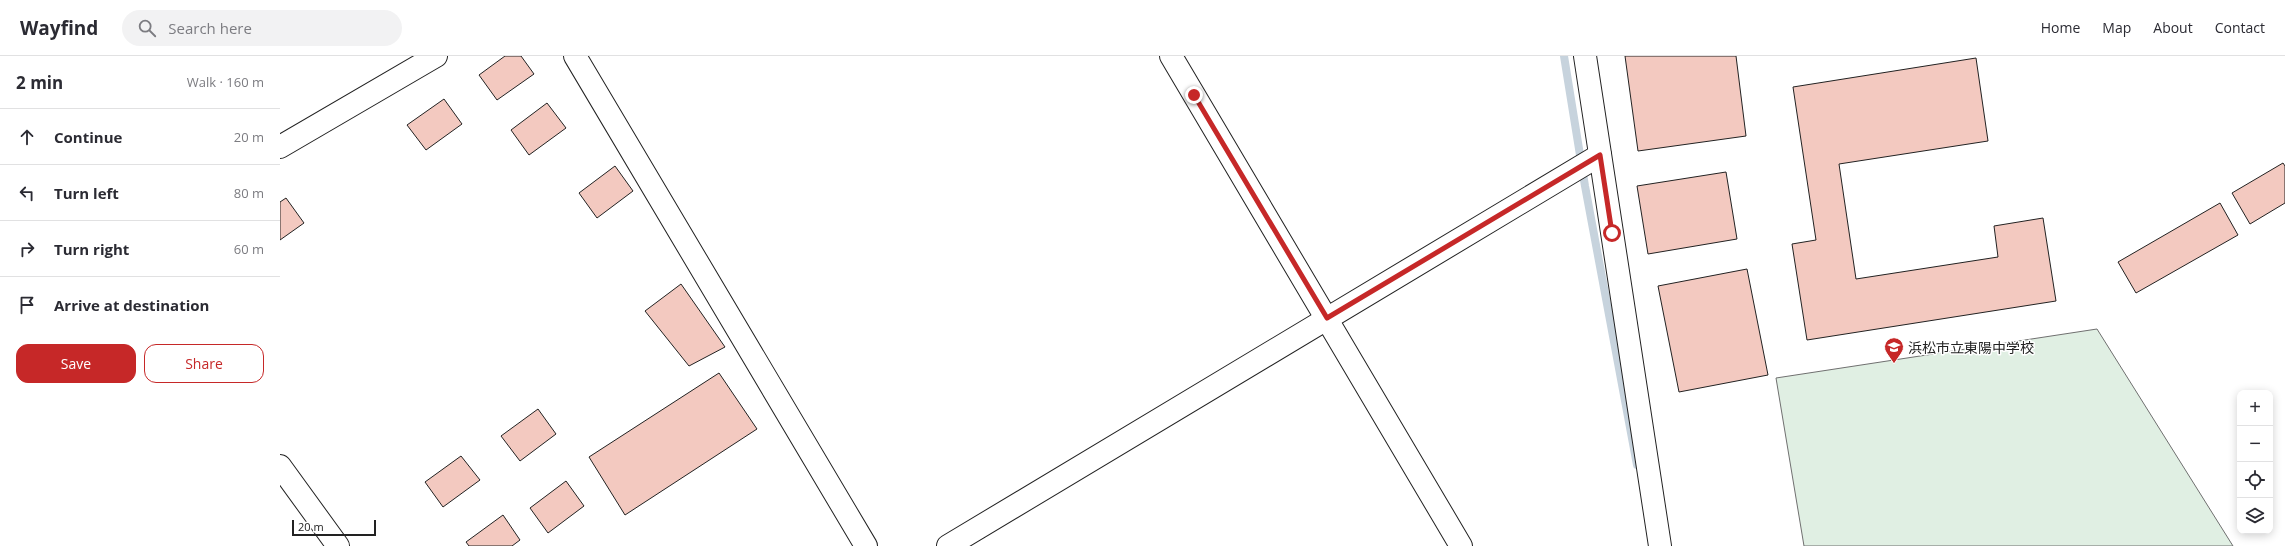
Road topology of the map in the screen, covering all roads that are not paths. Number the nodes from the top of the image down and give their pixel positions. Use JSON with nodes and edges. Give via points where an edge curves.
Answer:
{"nodes":[{"id":1,"x":436,"y":56,"type":"edge"},
{"id":2,"x":575,"y":56,"type":"edge"},
{"id":3,"x":1171,"y":56,"type":"edge"},
{"id":4,"x":1585,"y":56,"type":"edge"},
{"id":5,"x":280,"y":147,"type":"edge"},
{"id":6,"x":1600,"y":155,"type":"junction"},
{"id":7,"x":1327,"y":318,"type":"junction"},
{"id":8,"x":280,"y":466,"type":"edge"},
{"id":9,"x":338,"y":546,"type":"edge"},
{"id":10,"x":866,"y":546,"type":"edge"},
{"id":11,"x":948,"y":546,"type":"edge"},
{"id":12,"x":1461,"y":546,"type":"edge"},
{"id":13,"x":1660,"y":546,"type":"edge"}],
"edges":[{"from":1,"to":5,"type":"street"},
{"from":2,"to":10,"type":"street"},
{"from":3,"to":7,"type":"street"},
{"from":4,"to":6,"type":"street"},
{"from":6,"to":7,"type":"street"},
{"from":6,"to":13,"type":"street"},
{"from":7,"to":11,"type":"street"},
{"from":7,"to":12,"type":"street"},
{"from":8,"to":9,"type":"street"}]}
